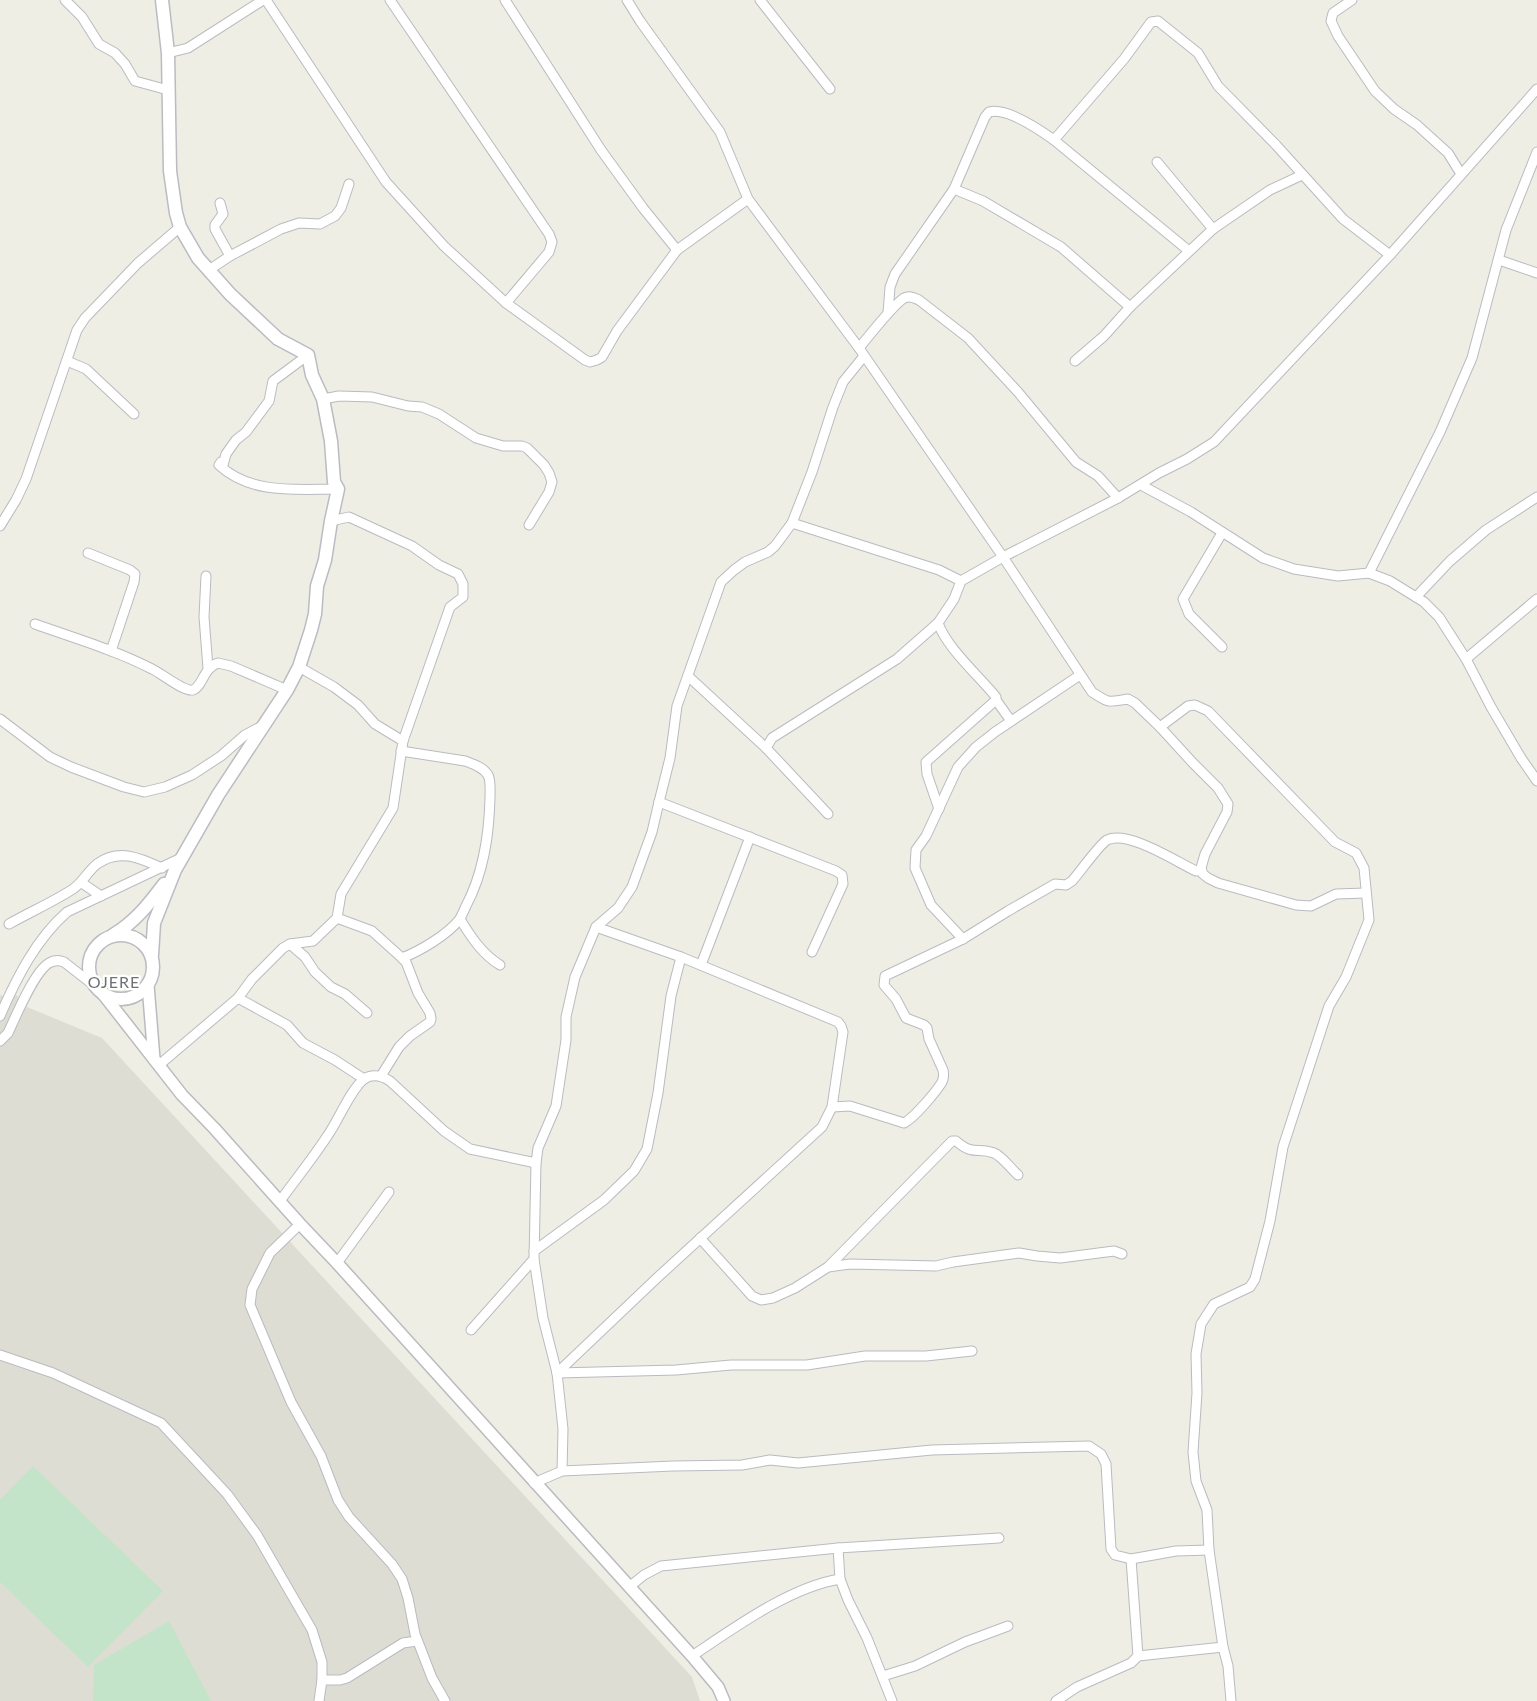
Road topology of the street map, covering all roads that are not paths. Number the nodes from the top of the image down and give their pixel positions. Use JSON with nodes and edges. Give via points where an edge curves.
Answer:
{"nodes":[{"id":1,"x":65,"y":0,"type":"edge"},
{"id":2,"x":162,"y":0,"type":"edge"},
{"id":3,"x":264,"y":0,"type":"edge"},
{"id":4,"x":390,"y":0,"type":"edge"},
{"id":5,"x":505,"y":0,"type":"edge"},
{"id":6,"x":628,"y":0,"type":"edge"},
{"id":7,"x":760,"y":0,"type":"edge"},
{"id":8,"x":1352,"y":0,"type":"edge"},
{"id":9,"x":168,"y":53,"type":"junction"},
{"id":10,"x":830,"y":89,"type":"dead end"},
{"id":11,"x":1537,"y":89,"type":"edge"},
{"id":12,"x":168,"y":90,"type":"junction"},
{"id":13,"x":1054,"y":140,"type":"junction"},
{"id":14,"x":1537,"y":152,"type":"edge"},
{"id":15,"x":1157,"y":162,"type":"dead end"},
{"id":16,"x":1461,"y":174,"type":"junction"},
{"id":17,"x":1302,"y":175,"type":"junction"},
{"id":18,"x":349,"y":184,"type":"dead end"},
{"id":19,"x":954,"y":189,"type":"junction"},
{"id":20,"x":748,"y":199,"type":"junction"},
{"id":21,"x":220,"y":203,"type":"dead end"},
{"id":22,"x":180,"y":227,"type":"junction"},
{"id":23,"x":1213,"y":229,"type":"junction"},
{"id":24,"x":677,"y":250,"type":"junction"},
{"id":25,"x":1189,"y":251,"type":"junction"},
{"id":26,"x":1390,"y":255,"type":"junction"},
{"id":27,"x":230,"y":256,"type":"junction"},
{"id":28,"x":1499,"y":260,"type":"junction"},
{"id":29,"x":210,"y":270,"type":"junction"},
{"id":30,"x":1537,"y":273,"type":"edge"},
{"id":31,"x":506,"y":303,"type":"junction"},
{"id":32,"x":1130,"y":307,"type":"junction"},
{"id":33,"x":888,"y":314,"type":"junction"},
{"id":34,"x":861,"y":352,"type":"junction"},
{"id":35,"x":308,"y":355,"type":"junction"},
{"id":36,"x":1075,"y":361,"type":"dead end"},
{"id":37,"x":67,"y":362,"type":"junction"},
{"id":38,"x":323,"y":400,"type":"junction"},
{"id":39,"x":134,"y":414,"type":"dead end"},
{"id":40,"x":1141,"y":485,"type":"junction"},
{"id":41,"x":338,"y":489,"type":"junction"},
{"id":42,"x":1537,"y":497,"type":"edge"},
{"id":43,"x":1118,"y":498,"type":"junction"},
{"id":44,"x":331,"y":521,"type":"junction"},
{"id":45,"x":792,"y":523,"type":"junction"},
{"id":46,"x":529,"y":525,"type":"dead end"},
{"id":47,"x":0,"y":526,"type":"edge"},
{"id":48,"x":1222,"y":533,"type":"junction"},
{"id":49,"x":88,"y":553,"type":"dead end"},
{"id":50,"x":1003,"y":557,"type":"junction"},
{"id":51,"x":1369,"y":573,"type":"junction"},
{"id":52,"x":206,"y":576,"type":"dead end"},
{"id":53,"x":961,"y":581,"type":"junction"},
{"id":54,"x":1416,"y":597,"type":"junction"},
{"id":55,"x":1537,"y":600,"type":"edge"},
{"id":56,"x":938,"y":623,"type":"junction"},
{"id":57,"x":35,"y":624,"type":"dead end"},
{"id":58,"x":1222,"y":647,"type":"dead end"},
{"id":59,"x":111,"y":651,"type":"junction"},
{"id":60,"x":1466,"y":659,"type":"junction"},
{"id":61,"x":299,"y":667,"type":"junction"},
{"id":62,"x":208,"y":668,"type":"junction"},
{"id":63,"x":1080,"y":675,"type":"junction"},
{"id":64,"x":688,"y":676,"type":"junction"},
{"id":65,"x":287,"y":690,"type":"junction"},
{"id":66,"x":996,"y":700,"type":"junction"},
{"id":67,"x":0,"y":719,"type":"edge"},
{"id":68,"x":1011,"y":721,"type":"junction"},
{"id":69,"x":264,"y":725,"type":"junction"},
{"id":70,"x":1160,"y":726,"type":"junction"},
{"id":71,"x":403,"y":741,"type":"junction"},
{"id":72,"x":766,"y":748,"type":"junction"},
{"id":73,"x":400,"y":751,"type":"junction"},
{"id":74,"x":1537,"y":781,"type":"edge"},
{"id":75,"x":659,"y":802,"type":"junction"},
{"id":76,"x":939,"y":808,"type":"junction"},
{"id":77,"x":828,"y":814,"type":"dead end"},
{"id":78,"x":750,"y":837,"type":"junction"},
{"id":79,"x":182,"y":858,"type":"junction"},
{"id":80,"x":162,"y":868,"type":"junction"},
{"id":81,"x":175,"y":870,"type":"junction"},
{"id":82,"x":1201,"y":871,"type":"junction"},
{"id":83,"x":82,"y":883,"type":"junction"},
{"id":84,"x":1366,"y":892,"type":"junction"},
{"id":85,"x":101,"y":896,"type":"junction"},
{"id":86,"x":337,"y":918,"type":"junction"},
{"id":87,"x":460,"y":919,"type":"junction"},
{"id":88,"x":9,"y":924,"type":"dead end"},
{"id":89,"x":596,"y":927,"type":"junction"},
{"id":90,"x":110,"y":936,"type":"junction"},
{"id":91,"x":963,"y":939,"type":"junction"},
{"id":92,"x":290,"y":944,"type":"junction"},
{"id":93,"x":812,"y":952,"type":"dead end"},
{"id":94,"x":152,"y":956,"type":"junction"},
{"id":95,"x":681,"y":956,"type":"junction"},
{"id":96,"x":402,"y":958,"type":"junction"},
{"id":97,"x":500,"y":965,"type":"dead end"},
{"id":98,"x":701,"y":965,"type":"junction"},
{"id":99,"x":148,"y":985,"type":"junction"},
{"id":100,"x":99,"y":990,"type":"junction"},
{"id":101,"x":238,"y":998,"type":"junction"},
{"id":102,"x":367,"y":1013,"type":"dead end"},
{"id":103,"x":0,"y":1016,"type":"edge"},
{"id":104,"x":0,"y":1041,"type":"edge"},
{"id":105,"x":156,"y":1062,"type":"junction"},
{"id":106,"x":381,"y":1076,"type":"junction"},
{"id":107,"x":364,"y":1079,"type":"junction"},
{"id":108,"x":832,"y":1107,"type":"junction"},
{"id":109,"x":536,"y":1163,"type":"junction"},
{"id":110,"x":1018,"y":1175,"type":"dead end"},
{"id":111,"x":389,"y":1192,"type":"dead end"},
{"id":112,"x":280,"y":1201,"type":"junction"},
{"id":113,"x":300,"y":1224,"type":"junction"},
{"id":114,"x":700,"y":1238,"type":"junction"},
{"id":115,"x":1122,"y":1254,"type":"dead end"},
{"id":116,"x":534,"y":1255,"type":"junction"},
{"id":117,"x":338,"y":1263,"type":"junction"},
{"id":118,"x":828,"y":1267,"type":"junction"},
{"id":119,"x":471,"y":1330,"type":"dead end"},
{"id":120,"x":972,"y":1350,"type":"dead end"},
{"id":121,"x":0,"y":1355,"type":"edge"},
{"id":122,"x":557,"y":1373,"type":"junction"},
{"id":123,"x":562,"y":1471,"type":"junction"},
{"id":124,"x":534,"y":1483,"type":"junction"},
{"id":125,"x":999,"y":1538,"type":"dead end"},
{"id":126,"x":838,"y":1548,"type":"junction"},
{"id":127,"x":1209,"y":1550,"type":"junction"},
{"id":128,"x":1131,"y":1559,"type":"junction"},
{"id":129,"x":840,"y":1580,"type":"junction"},
{"id":130,"x":629,"y":1586,"type":"junction"},
{"id":131,"x":1008,"y":1626,"type":"dead end"},
{"id":132,"x":417,"y":1641,"type":"junction"},
{"id":133,"x":1223,"y":1646,"type":"junction"},
{"id":134,"x":692,"y":1656,"type":"junction"},
{"id":135,"x":1138,"y":1656,"type":"junction"},
{"id":136,"x":883,"y":1676,"type":"junction"},
{"id":137,"x":322,"y":1680,"type":"junction"},
{"id":138,"x":319,"y":1701,"type":"edge"},
{"id":139,"x":445,"y":1701,"type":"edge"},
{"id":140,"x":724,"y":1701,"type":"edge"},
{"id":141,"x":892,"y":1701,"type":"edge"},
{"id":142,"x":1056,"y":1701,"type":"edge"},
{"id":143,"x":1231,"y":1701,"type":"edge"}],
"edges":[{"from":1,"to":12,"type":"street","via":[[82,17],[99,44],[114,53],[135,81]]},
{"from":2,"to":9,"type":"main road"},
{"from":3,"to":9,"type":"street","via":[[188,48]]},
{"from":3,"to":31,"type":"street","via":[[386,182],[444,246]]},
{"from":4,"to":31,"type":"street","via":[[549,234],[552,242],[550,252]]},
{"from":5,"to":24,"type":"street","via":[[601,150]]},
{"from":6,"to":20,"type":"street","via":[[720,132]]},
{"from":7,"to":10,"type":"street"},
{"from":8,"to":16,"type":"street","via":[[1333,13],[1332,21],[1338,36],[1375,91],[1448,153]]},
{"from":9,"to":12,"type":"main road"},
{"from":11,"to":16,"type":"street"},
{"from":12,"to":22,"type":"main road","via":[[170,171]]},
{"from":13,"to":17,"type":"street","via":[[1124,59],[1151,22],[1158,20],[1198,53],[1218,86]]},
{"from":13,"to":19,"type":"street","via":[[1000,111],[989,112]]},
{"from":13,"to":25,"type":"street"},
{"from":14,"to":28,"type":"street","via":[[1506,230]]},
{"from":15,"to":23,"type":"street"},
{"from":16,"to":26,"type":"street"},
{"from":17,"to":23,"type":"street","via":[[1270,190]]},
{"from":17,"to":26,"type":"street","via":[[1343,219]]},
{"from":18,"to":27,"type":"street","via":[[335,216],[320,224],[299,224],[281,229]]},
{"from":19,"to":32,"type":"street","via":[[983,201],[1061,247]]},
{"from":19,"to":33,"type":"street","via":[[895,274],[890,287]]},
{"from":20,"to":24,"type":"street"},
{"from":20,"to":34,"type":"street"},
{"from":21,"to":27,"type":"street","via":[[223,214],[215,229]]},
{"from":22,"to":29,"type":"main road","via":[[198,258]]},
{"from":22,"to":37,"type":"street","via":[[138,263],[86,318],[77,330]]},
{"from":23,"to":25,"type":"street"},
{"from":24,"to":31,"type":"street","via":[[597,360],[585,360]]},
{"from":25,"to":32,"type":"street"},
{"from":26,"to":40,"type":"street","via":[[1214,442]]},
{"from":27,"to":29,"type":"street"},
{"from":28,"to":30,"type":"street"},
{"from":28,"to":51,"type":"street","via":[[1472,358],[1440,432]]},
{"from":29,"to":35,"type":"main road","via":[[230,294],[278,339]]},
{"from":32,"to":36,"type":"street"},
{"from":33,"to":34,"type":"street"},
{"from":33,"to":43,"type":"street","via":[[904,298],[911,297],[968,338],[1076,462],[1098,476]]},
{"from":34,"to":45,"type":"street","via":[[840,390]]},
{"from":34,"to":50,"type":"street"},
{"from":35,"to":38,"type":"main road","via":[[312,375]]},
{"from":35,"to":41,"type":"street","via":[[273,381],[269,401],[236,440],[223,465],[221,462],[218,465],[248,483],[274,489]]},
{"from":37,"to":39,"type":"street","via":[[86,369]]},
{"from":37,"to":47,"type":"street","via":[[26,479]]},
{"from":38,"to":41,"type":"main road","via":[[332,441],[334,482]]},
{"from":38,"to":46,"type":"street","via":[[339,396],[372,397],[422,407],[483,441],[527,448],[550,473],[552,482]]},
{"from":40,"to":43,"type":"street"},
{"from":40,"to":48,"type":"street"},
{"from":41,"to":44,"type":"main road"},
{"from":42,"to":54,"type":"street","via":[[1486,530]]},
{"from":43,"to":50,"type":"street"},
{"from":44,"to":61,"type":"main road","via":[[311,630]]},
{"from":44,"to":71,"type":"street","via":[[349,517],[412,546],[458,574],[463,584],[463,597],[450,608]]},
{"from":45,"to":53,"type":"street","via":[[939,570]]},
{"from":45,"to":64,"type":"street","via":[[768,552],[745,562],[721,582]]},
{"from":48,"to":51,"type":"street","via":[[1264,558],[1294,569],[1338,576]]},
{"from":48,"to":58,"type":"street","via":[[1183,599],[1189,614]]},
{"from":49,"to":59,"type":"street","via":[[135,574]]},
{"from":50,"to":53,"type":"street"},
{"from":50,"to":63,"type":"street"},
{"from":51,"to":54,"type":"street"},
{"from":52,"to":62,"type":"street","via":[[204,617]]},
{"from":53,"to":56,"type":"street","via":[[954,599]]},
{"from":54,"to":60,"type":"street","via":[[1439,617]]},
{"from":55,"to":60,"type":"street"},
{"from":56,"to":66,"type":"street","via":[[942,634]]},
{"from":56,"to":72,"type":"street","via":[[897,659],[772,738]]},
{"from":57,"to":59,"type":"street"},
{"from":59,"to":62,"type":"street","via":[[186,689],[193,690],[198,686]]},
{"from":60,"to":74,"type":"street","via":[[1491,707]]},
{"from":61,"to":65,"type":"main road"},
{"from":61,"to":71,"type":"street","via":[[334,687],[358,705],[375,724]]},
{"from":62,"to":65,"type":"street","via":[[218,663],[231,666]]},
{"from":63,"to":68,"type":"street"},
{"from":63,"to":70,"type":"street","via":[[1092,692],[1106,701],[1128,699]]},
{"from":64,"to":72,"type":"street"},
{"from":64,"to":75,"type":"street","via":[[677,706],[670,758]]},
{"from":65,"to":69,"type":"main road"},
{"from":66,"to":68,"type":"street"},
{"from":66,"to":76,"type":"street","via":[[926,762]]},
{"from":67,"to":69,"type":"street","via":[[50,757],[144,792],[166,787],[192,775],[245,735]]},
{"from":68,"to":76,"type":"street","via":[[976,746],[958,767]]},
{"from":69,"to":79,"type":"main road"},
{"from":70,"to":82,"type":"street","via":[[1218,788],[1228,804],[1205,854]]},
{"from":70,"to":84,"type":"street","via":[[1188,706],[1195,705],[1208,711],[1335,842],[1356,853],[1364,868]]},
{"from":71,"to":73,"type":"street"},
{"from":72,"to":77,"type":"street"},
{"from":73,"to":86,"type":"street","via":[[394,808],[340,894]]},
{"from":73,"to":87,"type":"street","via":[[465,762],[482,769],[489,776],[485,851],[479,878]]},
{"from":75,"to":78,"type":"street"},
{"from":75,"to":89,"type":"street","via":[[632,887],[618,908]]},
{"from":76,"to":91,"type":"street","via":[[916,850],[915,868],[931,905]]},
{"from":78,"to":93,"type":"street","via":[[842,876],[842,884]]},
{"from":78,"to":98,"type":"street"},
{"from":79,"to":80,"type":"street"},
{"from":79,"to":81,"type":"main road"},
{"from":80,"to":83,"type":"street","via":[[136,857],[115,856],[96,865]]},
{"from":80,"to":85,"type":"street"},
{"from":81,"to":90,"type":"main road","via":[[144,910],[126,927]]},
{"from":81,"to":94,"type":"main road","via":[[154,923]]},
{"from":82,"to":84,"type":"street","via":[[1218,883],[1296,905],[1311,906],[1336,894]]},
{"from":82,"to":91,"type":"street","via":[[1133,840],[1117,837],[1106,841],[1066,885],[1056,884]]},
{"from":83,"to":85,"type":"street"},
{"from":83,"to":88,"type":"street"},
{"from":84,"to":127,"type":"street","via":[[1368,920],[1346,977],[1329,1006],[1283,1147],[1270,1221],[1255,1279],[1250,1287],[1214,1304],[1201,1324],[1196,1354],[1193,1452],[1196,1481],[1206,1510]]},
{"from":85,"to":103,"type":"street","via":[[67,912],[54,924],[21,973]]},
{"from":86,"to":92,"type":"street","via":[[312,941]]},
{"from":86,"to":96,"type":"street","via":[[372,931]]},
{"from":87,"to":96,"type":"street","via":[[428,944]]},
{"from":87,"to":97,"type":"street","via":[[481,950]]},
{"from":89,"to":95,"type":"street"},
{"from":89,"to":109,"type":"street","via":[[570,996],[556,1106],[538,1148]]},
{"from":90,"to":94,"type":"main road","via":[[130,936],[143,943]]},
{"from":90,"to":100,"type":"main road","via":[[101,941],[90,958],[91,978]]},
{"from":91,"to":108,"type":"street","via":[[885,976],[883,980],[906,1018],[926,1028],[943,1070],[942,1081],[919,1111],[904,1123],[850,1106]]},
{"from":92,"to":101,"type":"street","via":[[270,960]]},
{"from":92,"to":102,"type":"street","via":[[331,987],[345,994]]},
{"from":94,"to":99,"type":"main road","via":[[153,976]]},
{"from":95,"to":98,"type":"street"},
{"from":95,"to":116,"type":"street","via":[[671,996],[647,1149],[634,1171],[604,1200]]},
{"from":96,"to":106,"type":"street","via":[[431,1019],[399,1047]]},
{"from":98,"to":108,"type":"street","via":[[838,1022],[843,1032]]},
{"from":99,"to":100,"type":"main road","via":[[128,998],[112,998]]},
{"from":99,"to":105,"type":"street"},
{"from":100,"to":104,"type":"street","via":[[64,962],[51,961],[38,973],[8,1034]]},
{"from":100,"to":105,"type":"street"},
{"from":101,"to":105,"type":"street"},
{"from":101,"to":107,"type":"street","via":[[287,1025],[303,1043]]},
{"from":105,"to":112,"type":"street","via":[[182,1095]]},
{"from":106,"to":107,"type":"street"},
{"from":106,"to":109,"type":"street","via":[[444,1131],[470,1149]]},
{"from":107,"to":112,"type":"street"},
{"from":108,"to":114,"type":"street","via":[[822,1127]]},
{"from":109,"to":116,"type":"street"},
{"from":110,"to":118,"type":"street","via":[[995,1153],[974,1151],[952,1140]]},
{"from":111,"to":117,"type":"street"},
{"from":112,"to":113,"type":"street"},
{"from":113,"to":117,"type":"street"},
{"from":113,"to":132,"type":"street","via":[[270,1253],[252,1289],[250,1305],[291,1402],[320,1456],[338,1500],[402,1579]]},
{"from":114,"to":118,"type":"street","via":[[752,1296],[761,1300],[795,1288]]},
{"from":114,"to":122,"type":"street"},
{"from":115,"to":118,"type":"street","via":[[1114,1251],[1060,1258],[1019,1253],[936,1266],[850,1264]]},
{"from":116,"to":119,"type":"street"},
{"from":116,"to":122,"type":"street"},
{"from":117,"to":124,"type":"street"},
{"from":120,"to":122,"type":"street","via":[[926,1356],[865,1356],[807,1365]]},
{"from":121,"to":137,"type":"street","via":[[53,1372],[161,1423],[227,1494],[257,1535],[312,1630],[322,1662]]},
{"from":122,"to":123,"type":"street","via":[[563,1429]]},
{"from":123,"to":124,"type":"street"},
{"from":123,"to":128,"type":"street","via":[[742,1465],[770,1460],[798,1463],[932,1450],[1089,1446],[1101,1454],[1106,1464],[1111,1549],[1115,1555]]},
{"from":124,"to":130,"type":"street"},
{"from":125,"to":126,"type":"street"},
{"from":126,"to":129,"type":"street"},
{"from":126,"to":130,"type":"street","via":[[661,1566]]},
{"from":127,"to":128,"type":"street","via":[[1176,1551]]},
{"from":127,"to":133,"type":"street"},
{"from":128,"to":135,"type":"street"},
{"from":129,"to":134,"type":"street","via":[[816,1584],[767,1608]]},
{"from":129,"to":136,"type":"street"},
{"from":130,"to":134,"type":"street"},
{"from":131,"to":136,"type":"street","via":[[915,1666]]},
{"from":132,"to":137,"type":"street","via":[[403,1643],[347,1678]]},
{"from":132,"to":139,"type":"street"},
{"from":133,"to":135,"type":"street"},
{"from":133,"to":143,"type":"street"},
{"from":134,"to":140,"type":"street","via":[[718,1688]]},
{"from":135,"to":142,"type":"street","via":[[1131,1663],[1077,1687]]},
{"from":136,"to":141,"type":"street"},
{"from":137,"to":138,"type":"street"}]}
